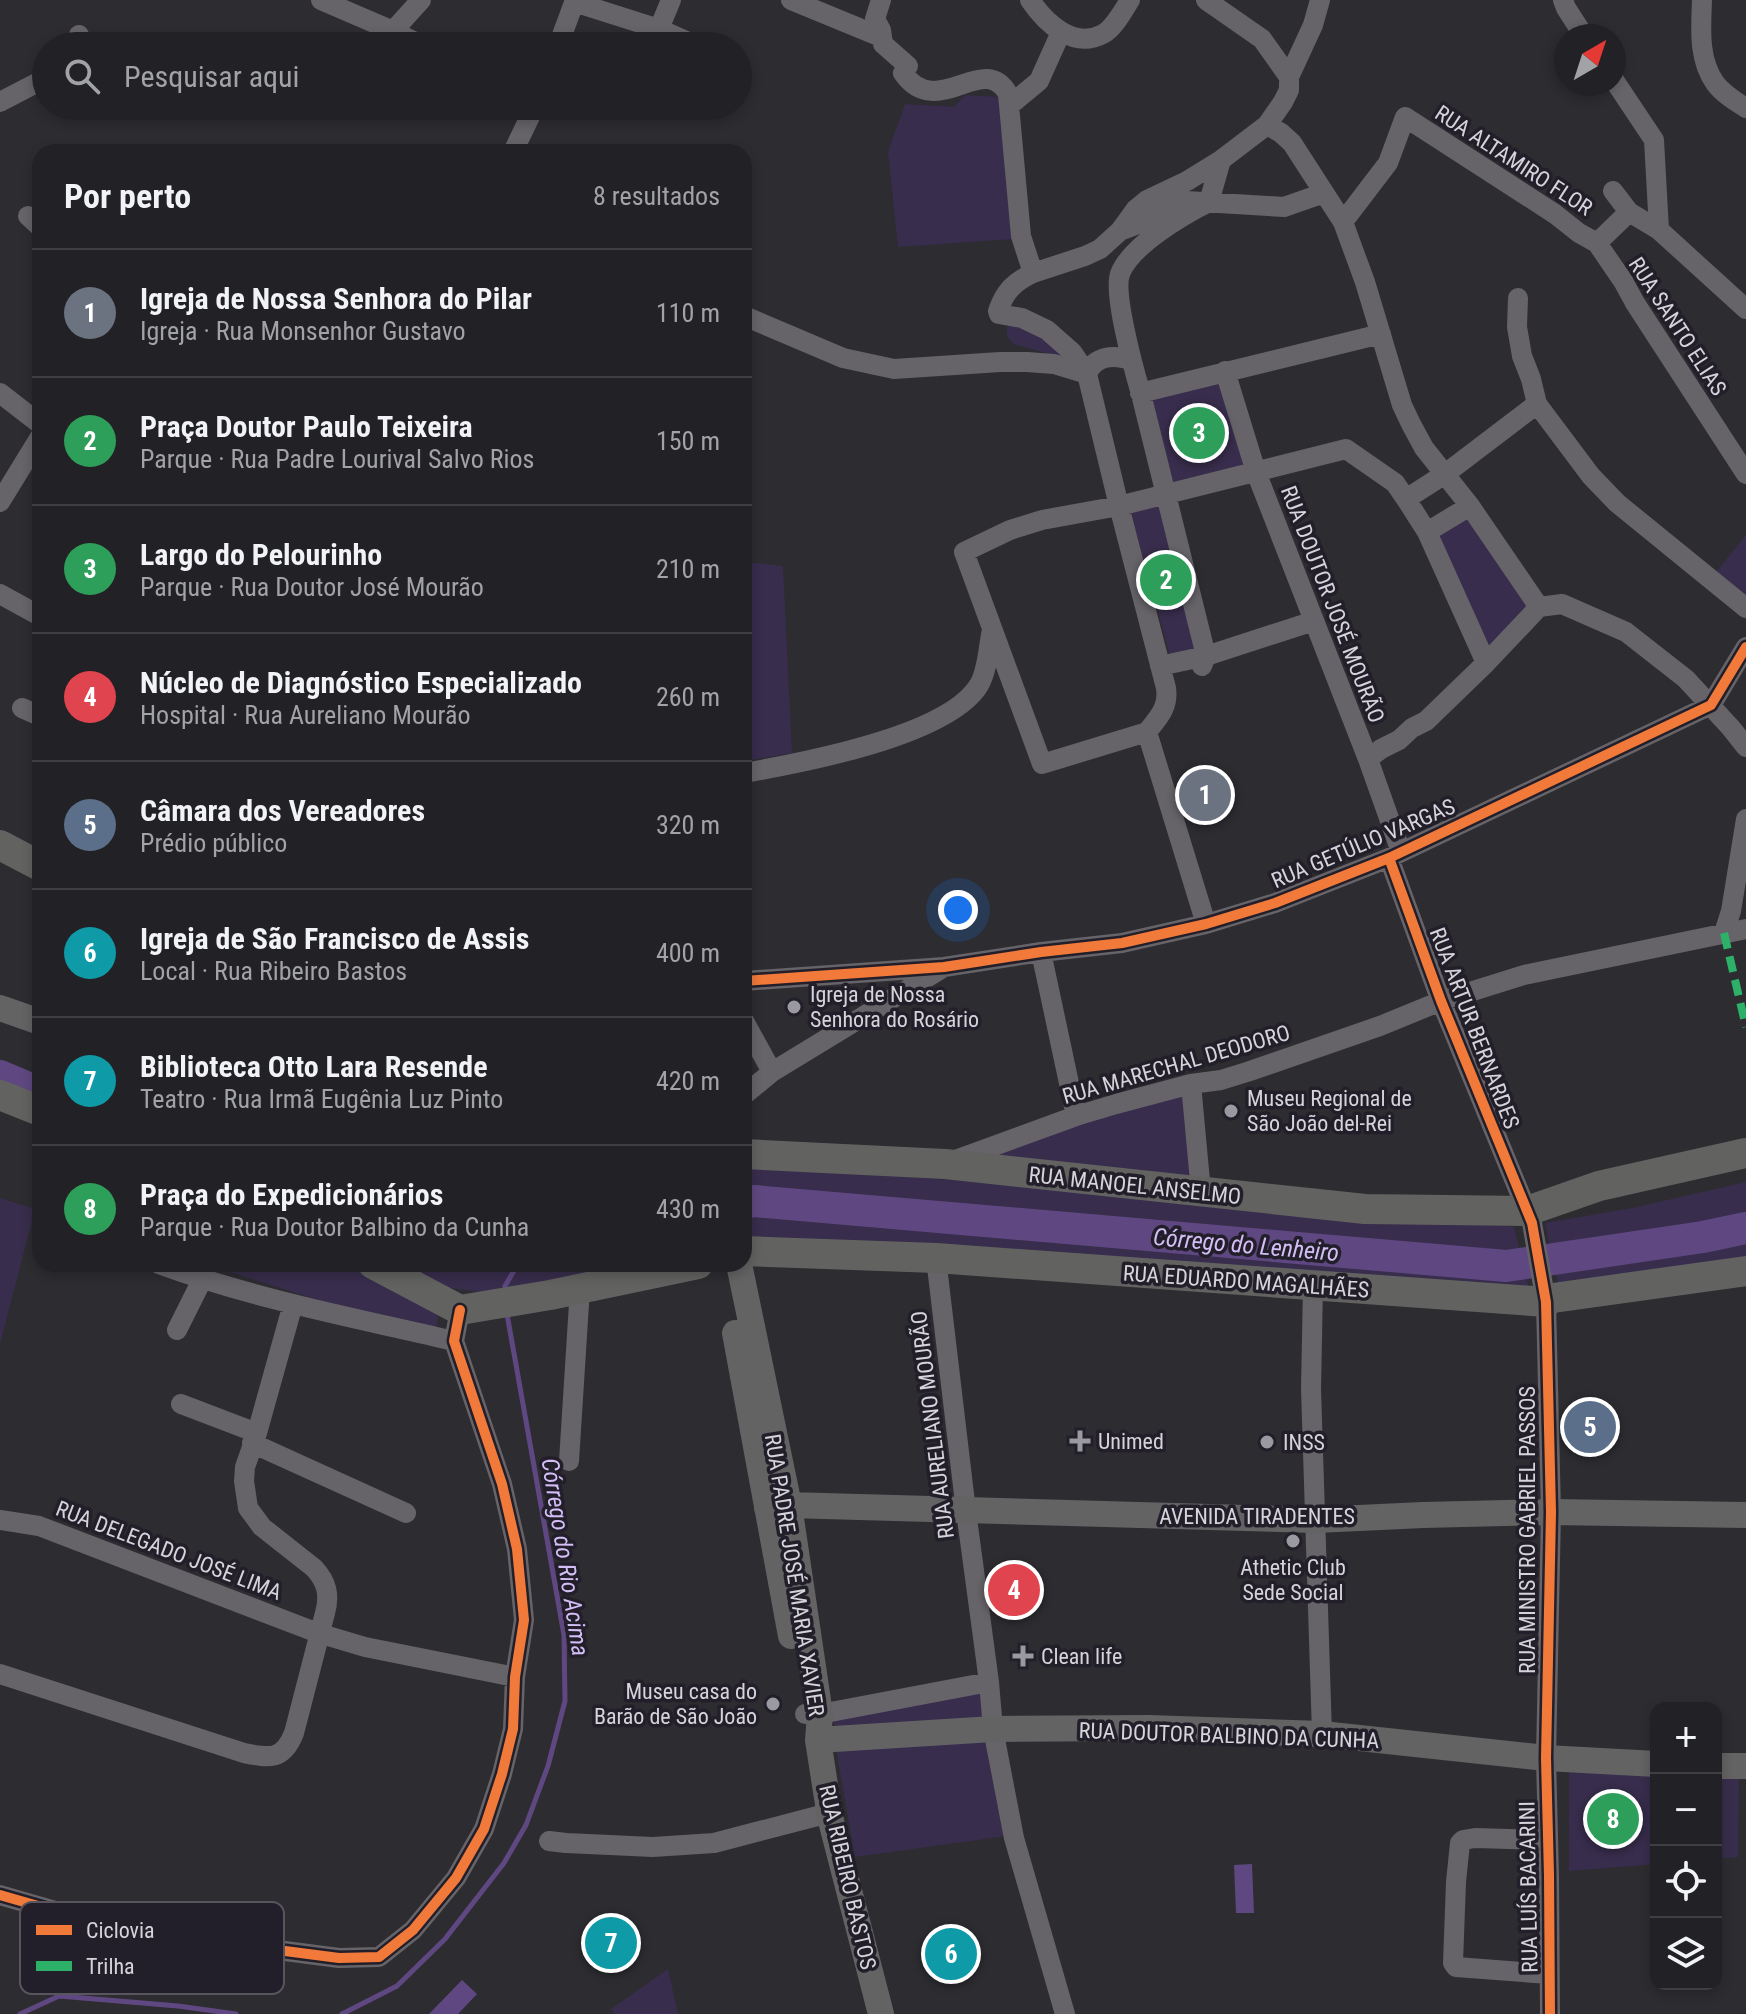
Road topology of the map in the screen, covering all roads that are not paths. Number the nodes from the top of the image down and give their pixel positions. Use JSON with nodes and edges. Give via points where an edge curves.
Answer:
{"nodes":[{"id":1,"x":321,"y":0,"type":"edge"},
{"id":2,"x":421,"y":0,"type":"edge"},
{"id":3,"x":671,"y":0,"type":"edge"},
{"id":4,"x":791,"y":0,"type":"edge"},
{"id":5,"x":881,"y":0,"type":"edge"},
{"id":6,"x":1030,"y":0,"type":"edge"},
{"id":7,"x":1130,"y":0,"type":"edge"},
{"id":8,"x":1206,"y":0,"type":"edge"},
{"id":9,"x":1320,"y":0,"type":"edge"},
{"id":10,"x":1563,"y":0,"type":"edge"},
{"id":11,"x":1702,"y":0,"type":"edge"},
{"id":12,"x":575,"y":1,"type":"edge"},
{"id":13,"x":1576,"y":24,"type":"edge"},
{"id":14,"x":659,"y":29,"type":"junction"},
{"id":15,"x":393,"y":31,"type":"joint"},
{"id":16,"x":563,"y":32,"type":"edge"},
{"id":17,"x":666,"y":32,"type":"edge"},
{"id":18,"x":1061,"y":32,"type":"junction"},
{"id":19,"x":881,"y":37,"type":"junction"},
{"id":20,"x":1289,"y":77,"type":"junction"},
{"id":21,"x":32,"y":85,"type":"edge"},
{"id":22,"x":1625,"y":96,"type":"edge"},
{"id":23,"x":0,"y":102,"type":"edge"},
{"id":24,"x":1010,"y":105,"type":"junction"},
{"id":25,"x":1746,"y":108,"type":"edge"},
{"id":26,"x":528,"y":120,"type":"edge"},
{"id":27,"x":1267,"y":125,"type":"junction"},
{"id":28,"x":517,"y":144,"type":"edge"},
{"id":29,"x":1221,"y":160,"type":"junction"},
{"id":30,"x":1613,"y":191,"type":"dead end"},
{"id":31,"x":1324,"y":193,"type":"junction"},
{"id":32,"x":1209,"y":202,"type":"junction"},
{"id":33,"x":1629,"y":212,"type":"junction"},
{"id":34,"x":1343,"y":222,"type":"junction"},
{"id":35,"x":1659,"y":230,"type":"junction"},
{"id":36,"x":1120,"y":231,"type":"junction"},
{"id":37,"x":1597,"y":243,"type":"junction"},
{"id":38,"x":1033,"y":273,"type":"junction"},
{"id":39,"x":1518,"y":298,"type":"dead end"},
{"id":40,"x":1746,"y":309,"type":"edge"},
{"id":41,"x":752,"y":319,"type":"edge"},
{"id":42,"x":1381,"y":334,"type":"junction"},
{"id":43,"x":1132,"y":361,"type":"junction"},
{"id":44,"x":1225,"y":371,"type":"junction"},
{"id":45,"x":1087,"y":374,"type":"junction"},
{"id":46,"x":0,"y":393,"type":"edge"},
{"id":47,"x":1140,"y":393,"type":"junction"},
{"id":48,"x":1537,"y":404,"type":"junction"},
{"id":49,"x":32,"y":418,"type":"edge"},
{"id":50,"x":32,"y":450,"type":"edge"},
{"id":51,"x":1256,"y":472,"type":"junction"},
{"id":52,"x":1445,"y":474,"type":"junction"},
{"id":53,"x":1746,"y":474,"type":"edge"},
{"id":54,"x":1165,"y":495,"type":"junction"},
{"id":55,"x":1406,"y":499,"type":"junction"},
{"id":56,"x":0,"y":502,"type":"edge"},
{"id":57,"x":1119,"y":506,"type":"junction"},
{"id":58,"x":1470,"y":506,"type":"junction"},
{"id":59,"x":1427,"y":532,"type":"junction"},
{"id":60,"x":0,"y":594,"type":"edge"},
{"id":61,"x":1539,"y":607,"type":"junction"},
{"id":62,"x":1746,"y":608,"type":"edge"},
{"id":63,"x":32,"y":612,"type":"edge"},
{"id":64,"x":1314,"y":621,"type":"junction"},
{"id":65,"x":992,"y":627,"type":"junction"},
{"id":66,"x":1746,"y":647,"type":"edge"},
{"id":67,"x":1204,"y":661,"type":"junction"},
{"id":68,"x":1486,"y":663,"type":"junction"},
{"id":69,"x":1160,"y":666,"type":"junction"},
{"id":70,"x":1711,"y":705,"type":"junction"},
{"id":71,"x":1147,"y":732,"type":"junction"},
{"id":72,"x":1746,"y":747,"type":"edge"},
{"id":73,"x":1368,"y":759,"type":"junction"},
{"id":74,"x":752,"y":772,"type":"edge"},
{"id":75,"x":1746,"y":819,"type":"edge"},
{"id":76,"x":0,"y":845,"type":"edge"},
{"id":77,"x":1395,"y":855,"type":"junction"},
{"id":78,"x":32,"y":862,"type":"edge"},
{"id":79,"x":1206,"y":924,"type":"junction"},
{"id":80,"x":1746,"y":929,"type":"edge"},
{"id":81,"x":1724,"y":933,"type":"junction"},
{"id":82,"x":1041,"y":952,"type":"junction"},
{"id":83,"x":944,"y":967,"type":"junction"},
{"id":84,"x":752,"y":980,"type":"edge"},
{"id":85,"x":1441,"y":1001,"type":"junction"},
{"id":86,"x":0,"y":1008,"type":"edge"},
{"id":87,"x":32,"y":1019,"type":"edge"},
{"id":88,"x":752,"y":1036,"type":"edge"},
{"id":89,"x":772,"y":1072,"type":"junction"},
{"id":90,"x":1191,"y":1084,"type":"junction"},
{"id":91,"x":752,"y":1088,"type":"edge"},
{"id":92,"x":0,"y":1095,"type":"edge"},
{"id":93,"x":32,"y":1108,"type":"edge"},
{"id":94,"x":1076,"y":1116,"type":"junction"},
{"id":95,"x":1746,"y":1153,"type":"edge"},
{"id":96,"x":752,"y":1154,"type":"edge"},
{"id":97,"x":945,"y":1164,"type":"junction"},
{"id":98,"x":1201,"y":1192,"type":"junction"},
{"id":99,"x":1530,"y":1217,"type":"junction"},
{"id":100,"x":752,"y":1251,"type":"edge"},
{"id":101,"x":936,"y":1258,"type":"junction"},
{"id":102,"x":1746,"y":1271,"type":"edge"},
{"id":103,"x":180,"y":1272,"type":"edge"},
{"id":104,"x":391,"y":1272,"type":"edge"},
{"id":105,"x":659,"y":1272,"type":"edge"},
{"id":106,"x":726,"y":1272,"type":"edge"},
{"id":107,"x":740,"y":1272,"type":"edge"},
{"id":108,"x":202,"y":1280,"type":"junction"},
{"id":109,"x":1313,"y":1286,"type":"junction"},
{"id":110,"x":580,"y":1288,"type":"junction"},
{"id":111,"x":1544,"y":1293,"type":"junction"},
{"id":112,"x":293,"y":1304,"type":"junction"},
{"id":113,"x":472,"y":1308,"type":"junction"},
{"id":114,"x":177,"y":1330,"type":"dead end"},
{"id":115,"x":454,"y":1341,"type":"junction"},
{"id":116,"x":181,"y":1404,"type":"dead end"},
{"id":117,"x":254,"y":1438,"type":"junction"},
{"id":118,"x":569,"y":1461,"type":"dead end"},
{"id":119,"x":778,"y":1506,"type":"junction"},
{"id":120,"x":966,"y":1511,"type":"junction"},
{"id":121,"x":1551,"y":1512,"type":"junction"},
{"id":122,"x":406,"y":1513,"type":"dead end"},
{"id":123,"x":1746,"y":1515,"type":"edge"},
{"id":124,"x":0,"y":1520,"type":"edge"},
{"id":125,"x":1316,"y":1520,"type":"junction"},
{"id":126,"x":318,"y":1633,"type":"junction"},
{"id":127,"x":0,"y":1674,"type":"edge"},
{"id":128,"x":515,"y":1677,"type":"junction"},
{"id":129,"x":989,"y":1682,"type":"junction"},
{"id":130,"x":814,"y":1722,"type":"junction"},
{"id":131,"x":993,"y":1729,"type":"junction"},
{"id":132,"x":1322,"y":1734,"type":"junction"},
{"id":133,"x":1546,"y":1758,"type":"junction"},
{"id":134,"x":1650,"y":1764,"type":"edge"},
{"id":135,"x":1722,"y":1766,"type":"edge"},
{"id":136,"x":1746,"y":1766,"type":"edge"},
{"id":137,"x":829,"y":1813,"type":"junction"},
{"id":138,"x":1547,"y":1840,"type":"junction"},
{"id":139,"x":549,"y":1841,"type":"dead end"},
{"id":140,"x":0,"y":1895,"type":"edge"},
{"id":141,"x":24,"y":1902,"type":"edge"},
{"id":142,"x":284,"y":1951,"type":"edge"},
{"id":143,"x":1549,"y":1974,"type":"junction"},
{"id":144,"x":881,"y":2014,"type":"edge"},
{"id":145,"x":1065,"y":2014,"type":"edge"},
{"id":146,"x":1550,"y":2014,"type":"edge"}],
"edges":[{"from":1,"to":15,"type":"street"},
{"from":2,"to":15,"type":"street"},
{"from":3,"to":14,"type":"street"},
{"from":4,"to":19,"type":"street"},
{"from":5,"to":19,"type":"street","via":[[875,19]]},
{"from":6,"to":18,"type":"street"},
{"from":7,"to":18,"type":"street","via":[[1101,36],[1083,39]]},
{"from":8,"to":20,"type":"street","via":[[1262,39]]},
{"from":9,"to":20,"type":"street"},
{"from":10,"to":13,"type":"street"},
{"from":11,"to":25,"type":"street","via":[[1707,69],[1716,84]]},
{"from":12,"to":14,"type":"street"},
{"from":12,"to":16,"type":"street"},
{"from":14,"to":17,"type":"street"},
{"from":18,"to":24,"type":"street","via":[[1039,81]]},
{"from":19,"to":24,"type":"street","via":[[908,66],[903,73],[918,88],[934,92],[991,80],[1006,91]]},
{"from":20,"to":27,"type":"street","via":[[1289,90]]},
{"from":21,"to":23,"type":"street"},
{"from":22,"to":35,"type":"street","via":[[1654,140]]},
{"from":24,"to":38,"type":"street","via":[[1021,236]]},
{"from":26,"to":28,"type":"street"},
{"from":27,"to":29,"type":"street"},
{"from":27,"to":31,"type":"street","via":[[1292,143]]},
{"from":29,"to":32,"type":"street"},
{"from":29,"to":36,"type":"street","via":[[1147,200]]},
{"from":30,"to":33,"type":"street"},
{"from":31,"to":32,"type":"street","via":[[1284,207]]},
{"from":31,"to":34,"type":"street"},
{"from":32,"to":36,"type":"street","via":[[1186,201]]},
{"from":32,"to":43,"type":"street","via":[[1139,246],[1121,270],[1118,294]]},
{"from":33,"to":35,"type":"street"},
{"from":33,"to":37,"type":"street"},
{"from":34,"to":37,"type":"street","name":"RUA ALTAMIRO FLOR","via":[[1388,163],[1405,117]]},
{"from":34,"to":42,"type":"street"},
{"from":35,"to":40,"type":"street"},
{"from":36,"to":38,"type":"street","via":[[1100,249]]},
{"from":37,"to":53,"type":"street","name":"RUA SANTO ELIAS"},
{"from":38,"to":45,"type":"street","via":[[1011,286],[999,314],[1047,330]]},
{"from":39,"to":48,"type":"street","via":[[1522,356]]},
{"from":41,"to":45,"type":"street","via":[[843,358],[894,369],[1027,362]]},
{"from":42,"to":44,"type":"street"},
{"from":42,"to":52,"type":"street","via":[[1402,405],[1424,448]]},
{"from":43,"to":45,"type":"street","via":[[1108,356]]},
{"from":43,"to":47,"type":"street"},
{"from":44,"to":47,"type":"street"},
{"from":44,"to":51,"type":"street","name":"RUA DOUTOR JOSÉ MOURÃO"},
{"from":45,"to":57,"type":"street"},
{"from":46,"to":49,"type":"street"},
{"from":47,"to":54,"type":"street"},
{"from":48,"to":52,"type":"street"},
{"from":48,"to":62,"type":"street","via":[[1617,503]]},
{"from":50,"to":56,"type":"street"},
{"from":51,"to":54,"type":"street"},
{"from":51,"to":55,"type":"street","via":[[1346,449],[1395,483]]},
{"from":51,"to":64,"type":"street","name":"RUA DOUTOR JOSÉ MOURÃO"},
{"from":52,"to":55,"type":"street"},
{"from":52,"to":58,"type":"street"},
{"from":54,"to":57,"type":"street"},
{"from":54,"to":67,"type":"street"},
{"from":55,"to":59,"type":"street"},
{"from":57,"to":65,"type":"street","via":[[1042,520],[964,552]]},
{"from":57,"to":69,"type":"street"},
{"from":58,"to":59,"type":"street"},
{"from":58,"to":61,"type":"street"},
{"from":59,"to":68,"type":"street"},
{"from":60,"to":63,"type":"street"},
{"from":61,"to":68,"type":"street"},
{"from":61,"to":70,"type":"street","via":[[1562,604],[1626,632]]},
{"from":64,"to":67,"type":"street"},
{"from":64,"to":73,"type":"street","name":"RUA DOUTOR JOSÉ MOURÃO"},
{"from":65,"to":71,"type":"street","via":[[1042,764]]},
{"from":65,"to":74,"type":"street","via":[[978,686],[941,718],[858,748]]},
{"from":66,"to":70,"type":"street"},
{"from":67,"to":69,"type":"street"},
{"from":68,"to":73,"type":"street","via":[[1426,721]]},
{"from":69,"to":71,"type":"street","via":[[1167,701]]},
{"from":70,"to":72,"type":"street"},
{"from":70,"to":77,"type":"street","name":"RUA GETÚLIO VARGAS"},
{"from":71,"to":79,"type":"street"},
{"from":73,"to":77,"type":"street","name":"RUA DOUTOR JOSÉ MOURÃO"},
{"from":75,"to":81,"type":"street"},
{"from":76,"to":78,"type":"highway"},
{"from":77,"to":79,"type":"street","name":"RUA GETÚLIO VARGAS"},
{"from":77,"to":85,"type":"street","name":"RUA ARTUR BERNARDES"},
{"from":79,"to":82,"type":"street","name":"RUA GETÚLIO VARGAS","via":[[1122,943]]},
{"from":80,"to":81,"type":"street","name":"RUA MARECHAL DEODORO"},
{"from":81,"to":85,"type":"street","name":"RUA MARECHAL DEODORO","via":[[1524,975]]},
{"from":82,"to":83,"type":"street","name":"RUA GETÚLIO VARGAS"},
{"from":82,"to":94,"type":"street"},
{"from":83,"to":84,"type":"street","name":"RUA GETÚLIO VARGAS"},
{"from":83,"to":89,"type":"street"},
{"from":85,"to":90,"type":"street","name":"RUA MARECHAL DEODORO","via":[[1250,1071]]},
{"from":85,"to":99,"type":"street","name":"RUA ARTUR BERNARDES"},
{"from":86,"to":87,"type":"main road"},
{"from":88,"to":89,"type":"street"},
{"from":89,"to":91,"type":"street"},
{"from":90,"to":94,"type":"street","name":"RUA MARECHAL DEODORO"},
{"from":90,"to":98,"type":"street"},
{"from":92,"to":93,"type":"highway"},
{"from":94,"to":97,"type":"street","name":"RUA MARECHAL DEODORO"},
{"from":95,"to":99,"type":"highway","name":"RUA MANOEL ANSELMO","via":[[1599,1186]]},
{"from":96,"to":97,"type":"highway","name":"RUA MANOEL ANSELMO"},
{"from":97,"to":98,"type":"highway","name":"RUA MANOEL ANSELMO"},
{"from":98,"to":99,"type":"highway","name":"RUA MANOEL ANSELMO","via":[[1365,1209]]},
{"from":99,"to":111,"type":"street","name":"RUA ARTUR BERNARDES"},
{"from":100,"to":101,"type":"highway","name":"RUA EDUARDO MAGALHÃES"},
{"from":101,"to":109,"type":"highway","name":"RUA EDUARDO MAGALHÃES"},
{"from":101,"to":120,"type":"street","name":"RUA AURELIANO MOURÃO"},
{"from":102,"to":111,"type":"highway","name":"RUA EDUARDO MAGALHÃES","via":[[1553,1298]]},
{"from":103,"to":108,"type":"street"},
{"from":104,"to":113,"type":"highway"},
{"from":105,"to":110,"type":"highway"},
{"from":106,"to":119,"type":"main road","name":"RUA PADRE JOSÉ MARIA XAVIER"},
{"from":107,"to":119,"type":"main road","name":"RUA PADRE JOSÉ MARIA XAVIER"},
{"from":108,"to":112,"type":"street"},
{"from":108,"to":114,"type":"street"},
{"from":109,"to":111,"type":"highway","name":"RUA EDUARDO MAGALHÃES"},
{"from":109,"to":125,"type":"street"},
{"from":110,"to":113,"type":"highway"},
{"from":110,"to":118,"type":"street"},
{"from":111,"to":121,"type":"street","name":"RUA MINISTRO GABRIEL PASSOS"},
{"from":112,"to":115,"type":"street"},
{"from":112,"to":117,"type":"street"},
{"from":113,"to":115,"type":"street"},
{"from":115,"to":128,"type":"street","via":[[502,1484],[517,1549],[524,1620]]},
{"from":116,"to":117,"type":"street"},
{"from":117,"to":122,"type":"street"},
{"from":117,"to":126,"type":"street","via":[[245,1467],[248,1508],[262,1527],[321,1575],[328,1602]]},
{"from":119,"to":120,"type":"main road","name":"AVENIDA TIRADENTES"},
{"from":119,"to":130,"type":"main road","name":"RUA PADRE JOSÉ MARIA XAVIER"},
{"from":120,"to":125,"type":"main road","name":"AVENIDA TIRADENTES"},
{"from":120,"to":129,"type":"street","name":"RUA AURELIANO MOURÃO"},
{"from":121,"to":123,"type":"main road","name":"AVENIDA TIRADENTES"},
{"from":121,"to":125,"type":"main road","name":"AVENIDA TIRADENTES"},
{"from":121,"to":133,"type":"street","name":"RUA MINISTRO GABRIEL PASSOS"},
{"from":124,"to":126,"type":"street","name":"RUA DELEGADO JOSÉ LIMA","via":[[39,1526]]},
{"from":125,"to":132,"type":"street"},
{"from":126,"to":127,"type":"street","via":[[294,1733],[276,1756],[244,1753]]},
{"from":126,"to":128,"type":"street","name":"RUA DELEGADO JOSÉ LIMA"},
{"from":128,"to":142,"type":"street","via":[[513,1729],[484,1829],[456,1878],[413,1930],[379,1957]]},
{"from":129,"to":130,"type":"street"},
{"from":129,"to":131,"type":"street","name":"RUA AURELIANO MOURÃO"},
{"from":130,"to":131,"type":"main road","name":"RUA DOUTOR BALBINO DA CUNHA"},
{"from":130,"to":137,"type":"main road","name":"RUA RIBEIRO BASTOS"},
{"from":131,"to":132,"type":"main road","name":"RUA DOUTOR BALBINO DA CUNHA"},
{"from":131,"to":145,"type":"street","name":"RUA AURELIANO MOURÃO","via":[[1014,1838]]},
{"from":132,"to":133,"type":"main road","name":"RUA DOUTOR BALBINO DA CUNHA"},
{"from":133,"to":134,"type":"main road","name":"RUA DOUTOR BALBINO DA CUNHA"},
{"from":133,"to":138,"type":"street","name":"RUA LUÍS BACARINI"},
{"from":135,"to":136,"type":"main road"},
{"from":137,"to":139,"type":"street","via":[[714,1843],[653,1847]]},
{"from":137,"to":144,"type":"main road","name":"RUA RIBEIRO BASTOS"},
{"from":138,"to":143,"type":"street","name":"RUA LUÍS BACARINI"},
{"from":138,"to":143,"type":"street","via":[[1475,1838],[1460,1843],[1453,1963],[1466,1969]]},
{"from":140,"to":141,"type":"street"},
{"from":143,"to":146,"type":"street","name":"RUA LUÍS BACARINI"}]}
